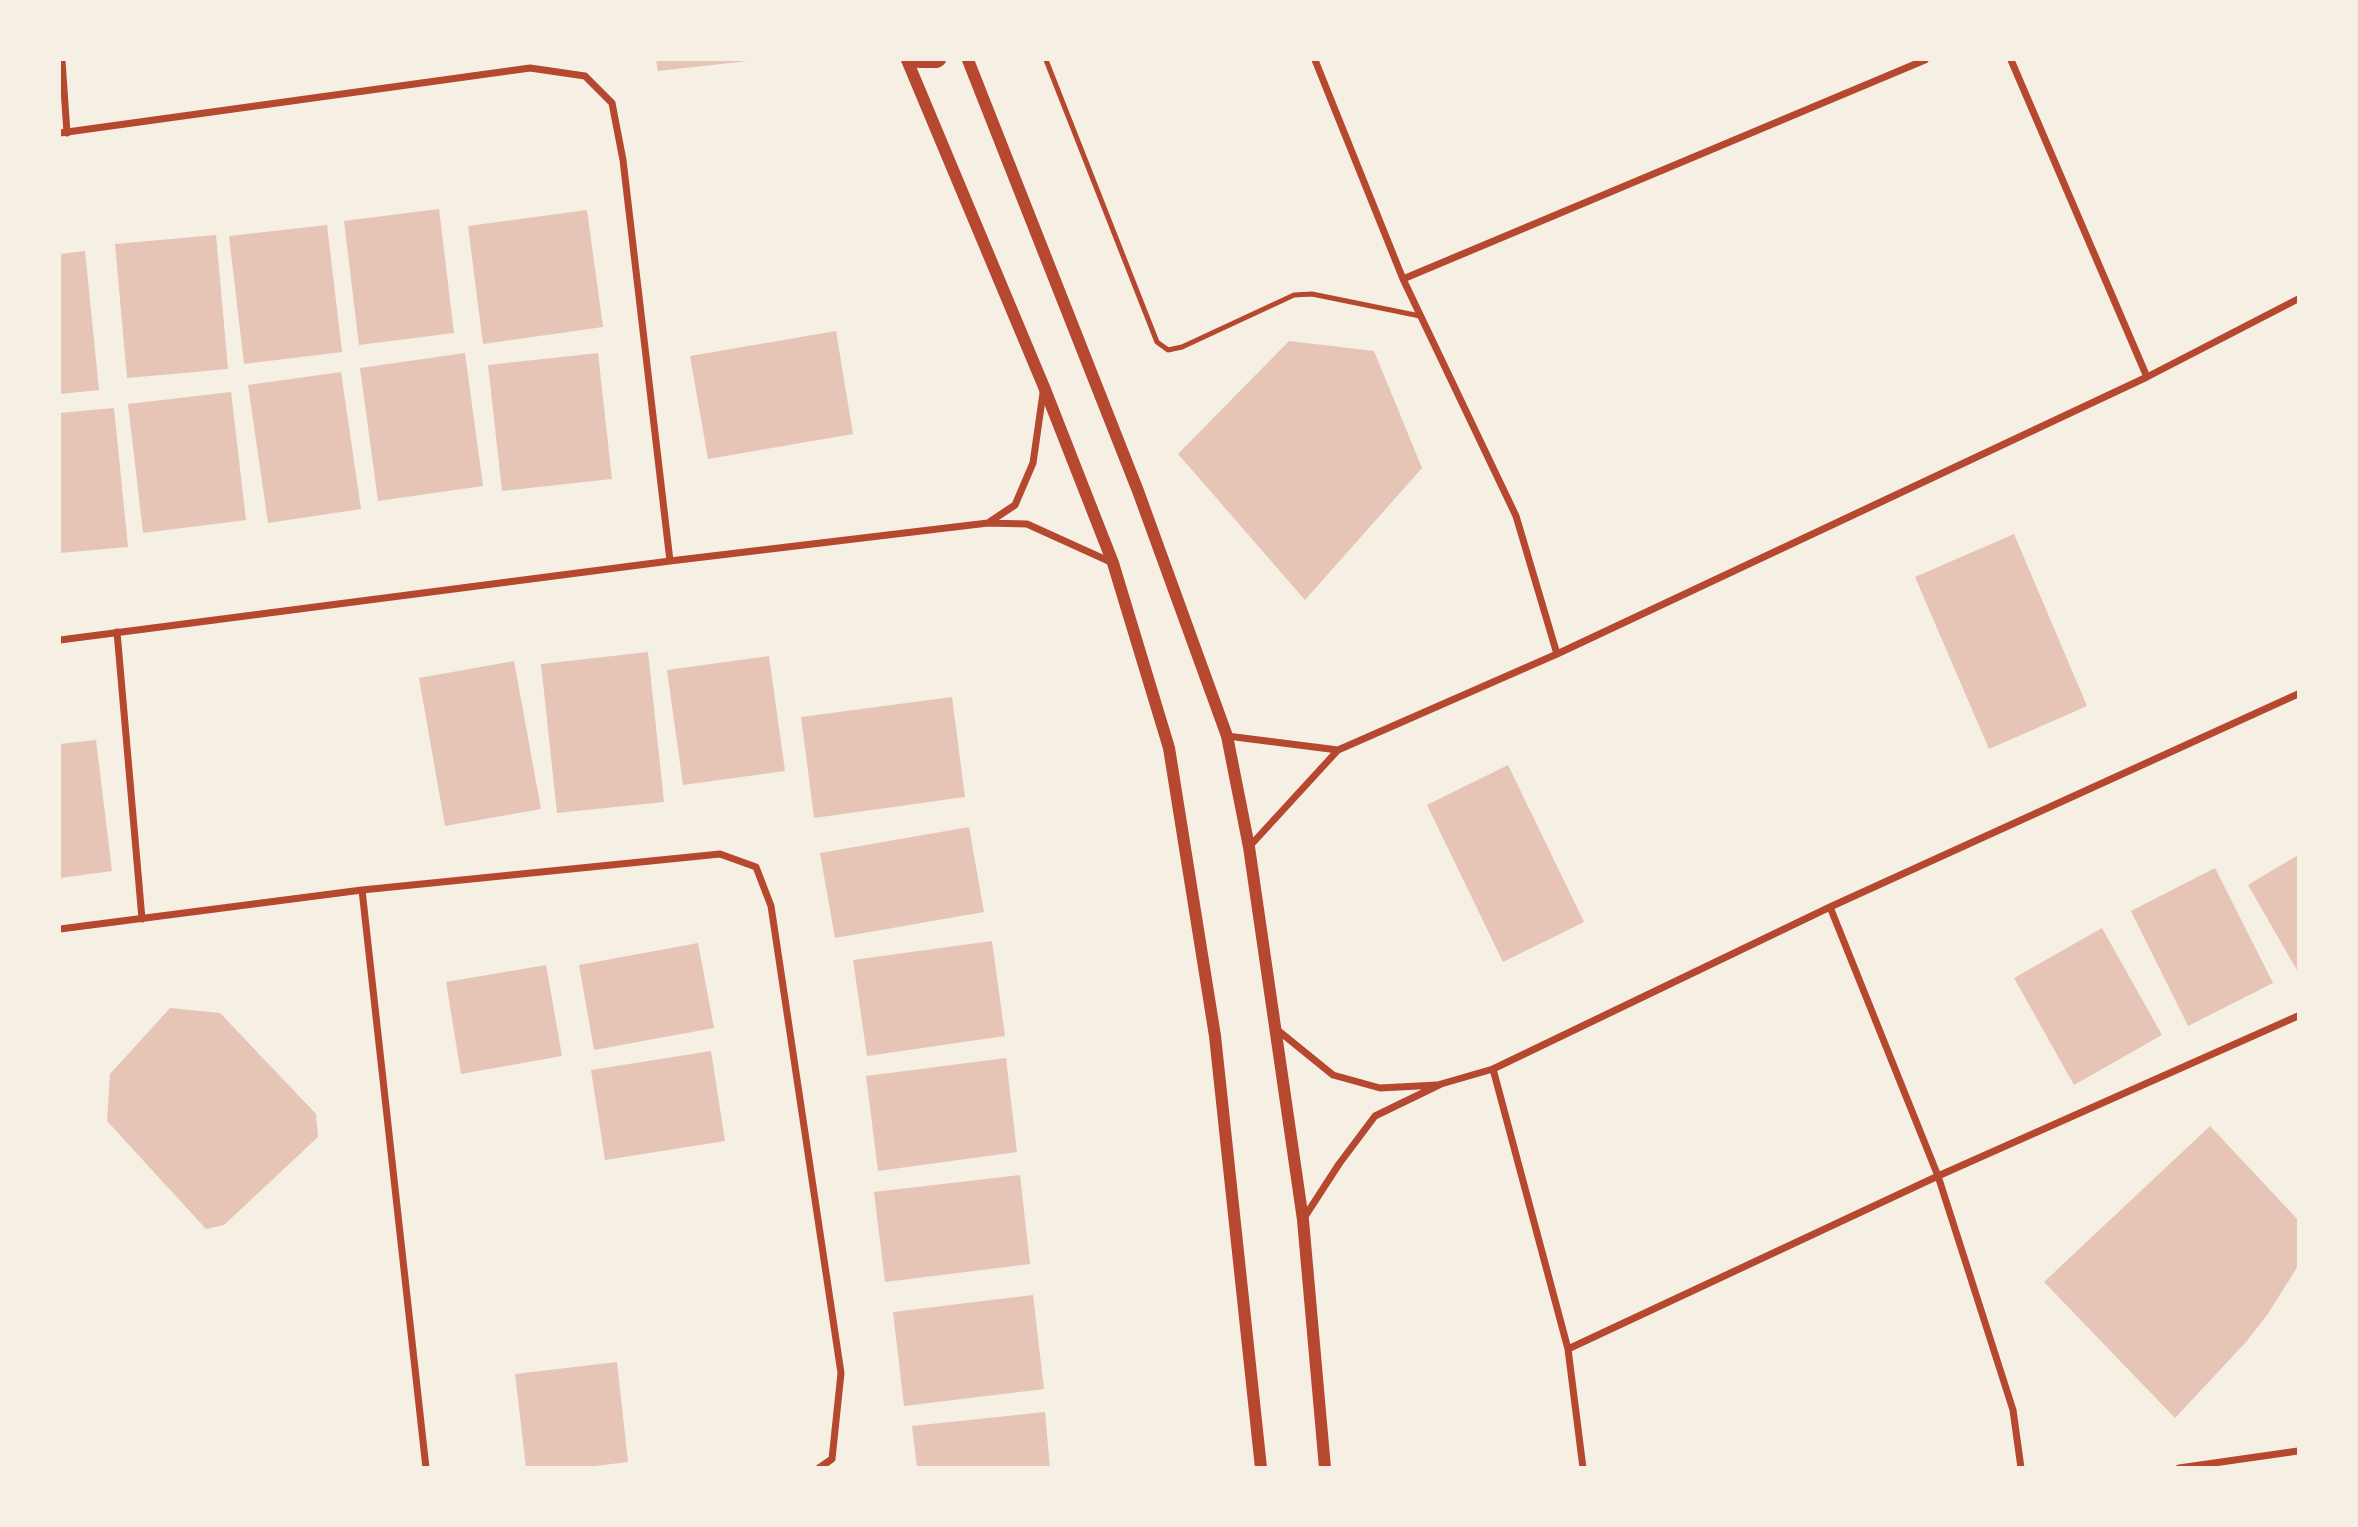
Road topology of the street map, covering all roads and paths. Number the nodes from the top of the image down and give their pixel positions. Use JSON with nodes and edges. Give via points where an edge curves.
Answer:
{"nodes":[{"id":1,"x":62,"y":60,"type":"edge"},
{"id":2,"x":907,"y":60,"type":"edge"},
{"id":3,"x":916,"y":60,"type":"edge"},
{"id":4,"x":940,"y":60,"type":"edge"},
{"id":5,"x":968,"y":60,"type":"edge"},
{"id":6,"x":1046,"y":60,"type":"edge"},
{"id":7,"x":1315,"y":60,"type":"edge"},
{"id":8,"x":1925,"y":60,"type":"edge"},
{"id":9,"x":2011,"y":60,"type":"edge"},
{"id":10,"x":63,"y":133,"type":"edge"},
{"id":11,"x":1403,"y":279,"type":"junction"},
{"id":12,"x":2298,"y":299,"type":"edge"},
{"id":13,"x":1420,"y":316,"type":"junction"},
{"id":14,"x":2147,"y":377,"type":"junction"},
{"id":15,"x":1044,"y":387,"type":"junction"},
{"id":16,"x":988,"y":523,"type":"junction"},
{"id":17,"x":670,"y":561,"type":"junction"},
{"id":18,"x":1113,"y":563,"type":"junction"},
{"id":19,"x":117,"y":632,"type":"junction"},
{"id":20,"x":60,"y":640,"type":"edge"},
{"id":21,"x":1557,"y":654,"type":"junction"},
{"id":22,"x":2298,"y":694,"type":"edge"},
{"id":23,"x":1227,"y":736,"type":"junction"},
{"id":24,"x":1338,"y":750,"type":"junction"},
{"id":25,"x":1249,"y":847,"type":"junction"},
{"id":26,"x":362,"y":890,"type":"junction"},
{"id":27,"x":1830,"y":907,"type":"junction"},
{"id":28,"x":142,"y":919,"type":"junction"},
{"id":29,"x":60,"y":929,"type":"edge"},
{"id":30,"x":2298,"y":1016,"type":"edge"},
{"id":31,"x":1274,"y":1028,"type":"junction"},
{"id":32,"x":1493,"y":1069,"type":"junction"},
{"id":33,"x":1441,"y":1084,"type":"junction"},
{"id":34,"x":1938,"y":1176,"type":"junction"},
{"id":35,"x":1303,"y":1220,"type":"junction"},
{"id":36,"x":1568,"y":1349,"type":"junction"},
{"id":37,"x":2298,"y":1451,"type":"edge"},
{"id":38,"x":426,"y":1468,"type":"edge"},
{"id":39,"x":819,"y":1468,"type":"edge"},
{"id":40,"x":1261,"y":1468,"type":"edge"},
{"id":41,"x":1325,"y":1468,"type":"edge"},
{"id":42,"x":1583,"y":1468,"type":"edge"},
{"id":43,"x":2021,"y":1468,"type":"edge"},
{"id":44,"x":2179,"y":1468,"type":"edge"}],
"edges":[{"from":1,"to":10,"type":"street"},
{"from":2,"to":15,"type":"street"},
{"from":3,"to":4,"type":"street"},
{"from":5,"to":23,"type":"street","via":[[1138,491]]},
{"from":6,"to":13,"type":"lane","via":[[1157,342],[1168,350],[1294,295],[1312,294]]},
{"from":7,"to":11,"type":"street"},
{"from":8,"to":11,"type":"street"},
{"from":9,"to":14,"type":"street"},
{"from":10,"to":17,"type":"street","via":[[530,68],[585,76],[612,103],[624,160]]},
{"from":11,"to":13,"type":"street"},
{"from":12,"to":14,"type":"street"},
{"from":13,"to":21,"type":"street","via":[[1516,516]]},
{"from":14,"to":21,"type":"street"},
{"from":15,"to":16,"type":"street","via":[[1033,463],[1016,505]]},
{"from":15,"to":18,"type":"street"},
{"from":16,"to":17,"type":"street"},
{"from":16,"to":18,"type":"street","via":[[1027,524]]},
{"from":17,"to":19,"type":"street"},
{"from":18,"to":40,"type":"street","via":[[1170,748],[1215,1035]]},
{"from":19,"to":20,"type":"street"},
{"from":19,"to":28,"type":"street"},
{"from":21,"to":24,"type":"street"},
{"from":22,"to":27,"type":"street"},
{"from":23,"to":24,"type":"street"},
{"from":23,"to":25,"type":"street"},
{"from":24,"to":25,"type":"street"},
{"from":25,"to":31,"type":"street"},
{"from":26,"to":28,"type":"street"},
{"from":26,"to":38,"type":"street"},
{"from":26,"to":39,"type":"street","via":[[720,854],[756,867],[771,906],[841,1373],[832,1459]]},
{"from":27,"to":32,"type":"street"},
{"from":27,"to":34,"type":"street"},
{"from":28,"to":29,"type":"street"},
{"from":30,"to":34,"type":"street"},
{"from":31,"to":33,"type":"street","via":[[1333,1075],[1380,1088]]},
{"from":31,"to":35,"type":"street"},
{"from":32,"to":33,"type":"street"},
{"from":32,"to":36,"type":"street"},
{"from":33,"to":35,"type":"street","via":[[1375,1115]]},
{"from":34,"to":36,"type":"street"},
{"from":34,"to":43,"type":"street","via":[[2013,1410]]},
{"from":35,"to":41,"type":"street"},
{"from":36,"to":42,"type":"street"},
{"from":37,"to":44,"type":"street"}]}
